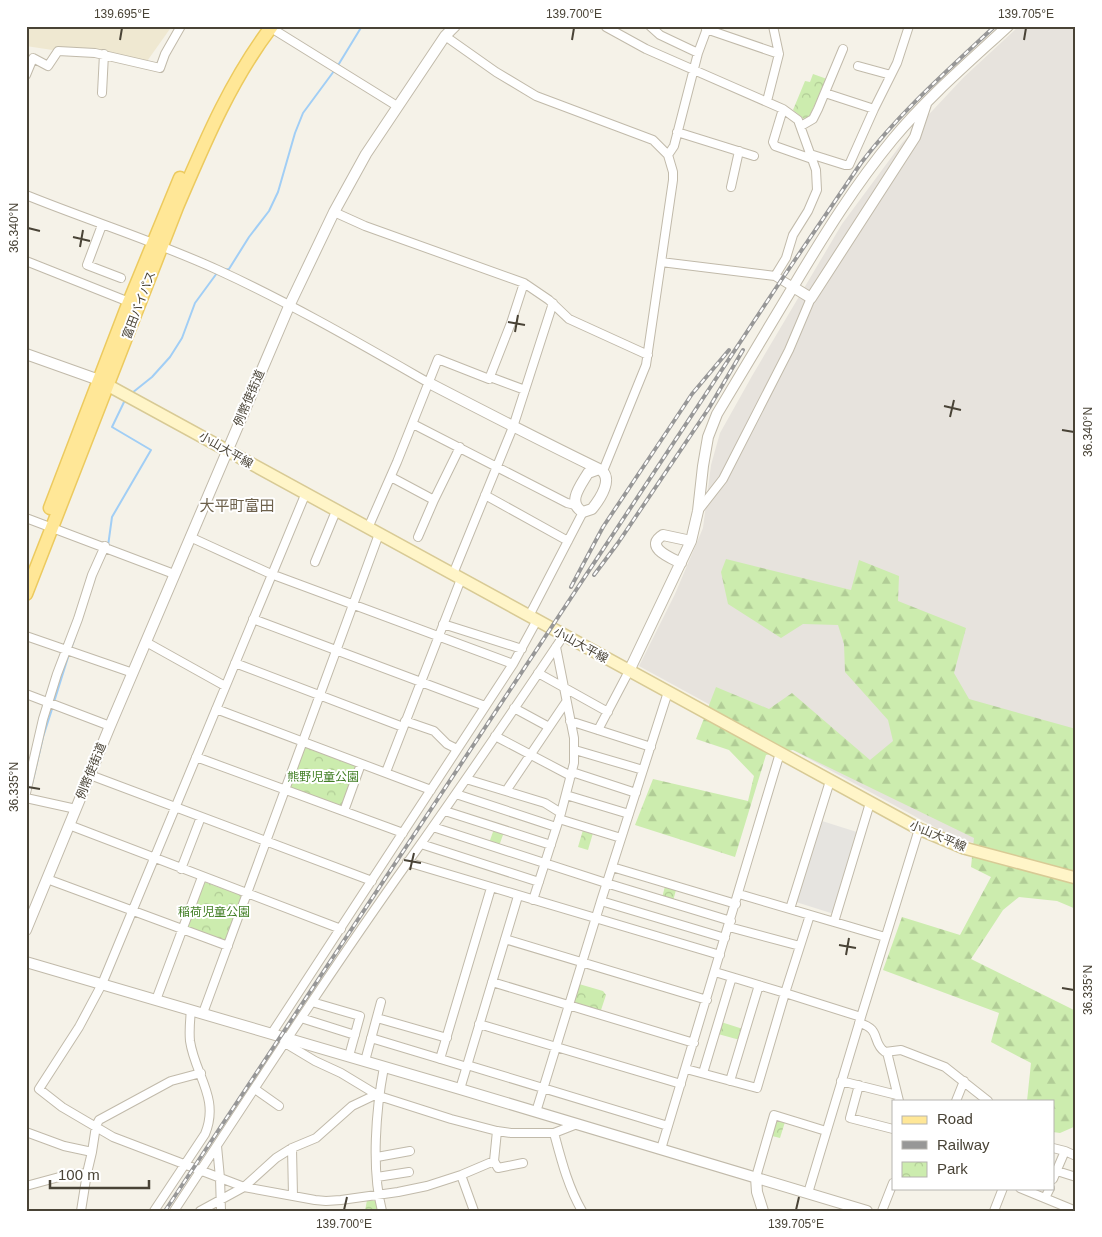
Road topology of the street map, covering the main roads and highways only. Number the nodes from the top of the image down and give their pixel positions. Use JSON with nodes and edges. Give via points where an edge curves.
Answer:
{"nodes":[{"id":1,"x":268,"y":27,"type":"edge"},
{"id":2,"x":157,"y":244,"type":"junction"},
{"id":3,"x":104,"y":383,"type":"junction"},
{"id":4,"x":48,"y":526,"type":"junction"},
{"id":5,"x":26,"y":570,"type":"edge"},
{"id":6,"x":26,"y":594,"type":"edge"},
{"id":7,"x":1076,"y":878,"type":"edge"}],
"edges":[{"from":1,"to":2,"type":"main road","name":"富田バイパス","via":[[237,63],[213,107],[170,200]]},
{"from":2,"to":3,"type":"main road","name":"富田バイパス"},
{"from":2,"to":3,"type":"main road","name":"富田バイパス","via":[[129,302]]},
{"from":3,"to":4,"type":"main road","name":"富田バイパス"},
{"from":3,"to":7,"type":"main road","name":"小山大平線","via":[[918,829],[964,848]]},
{"from":4,"to":5,"type":"main road","name":"富田バイパス"},
{"from":4,"to":6,"type":"main road","name":"富田バイパス"}]}
